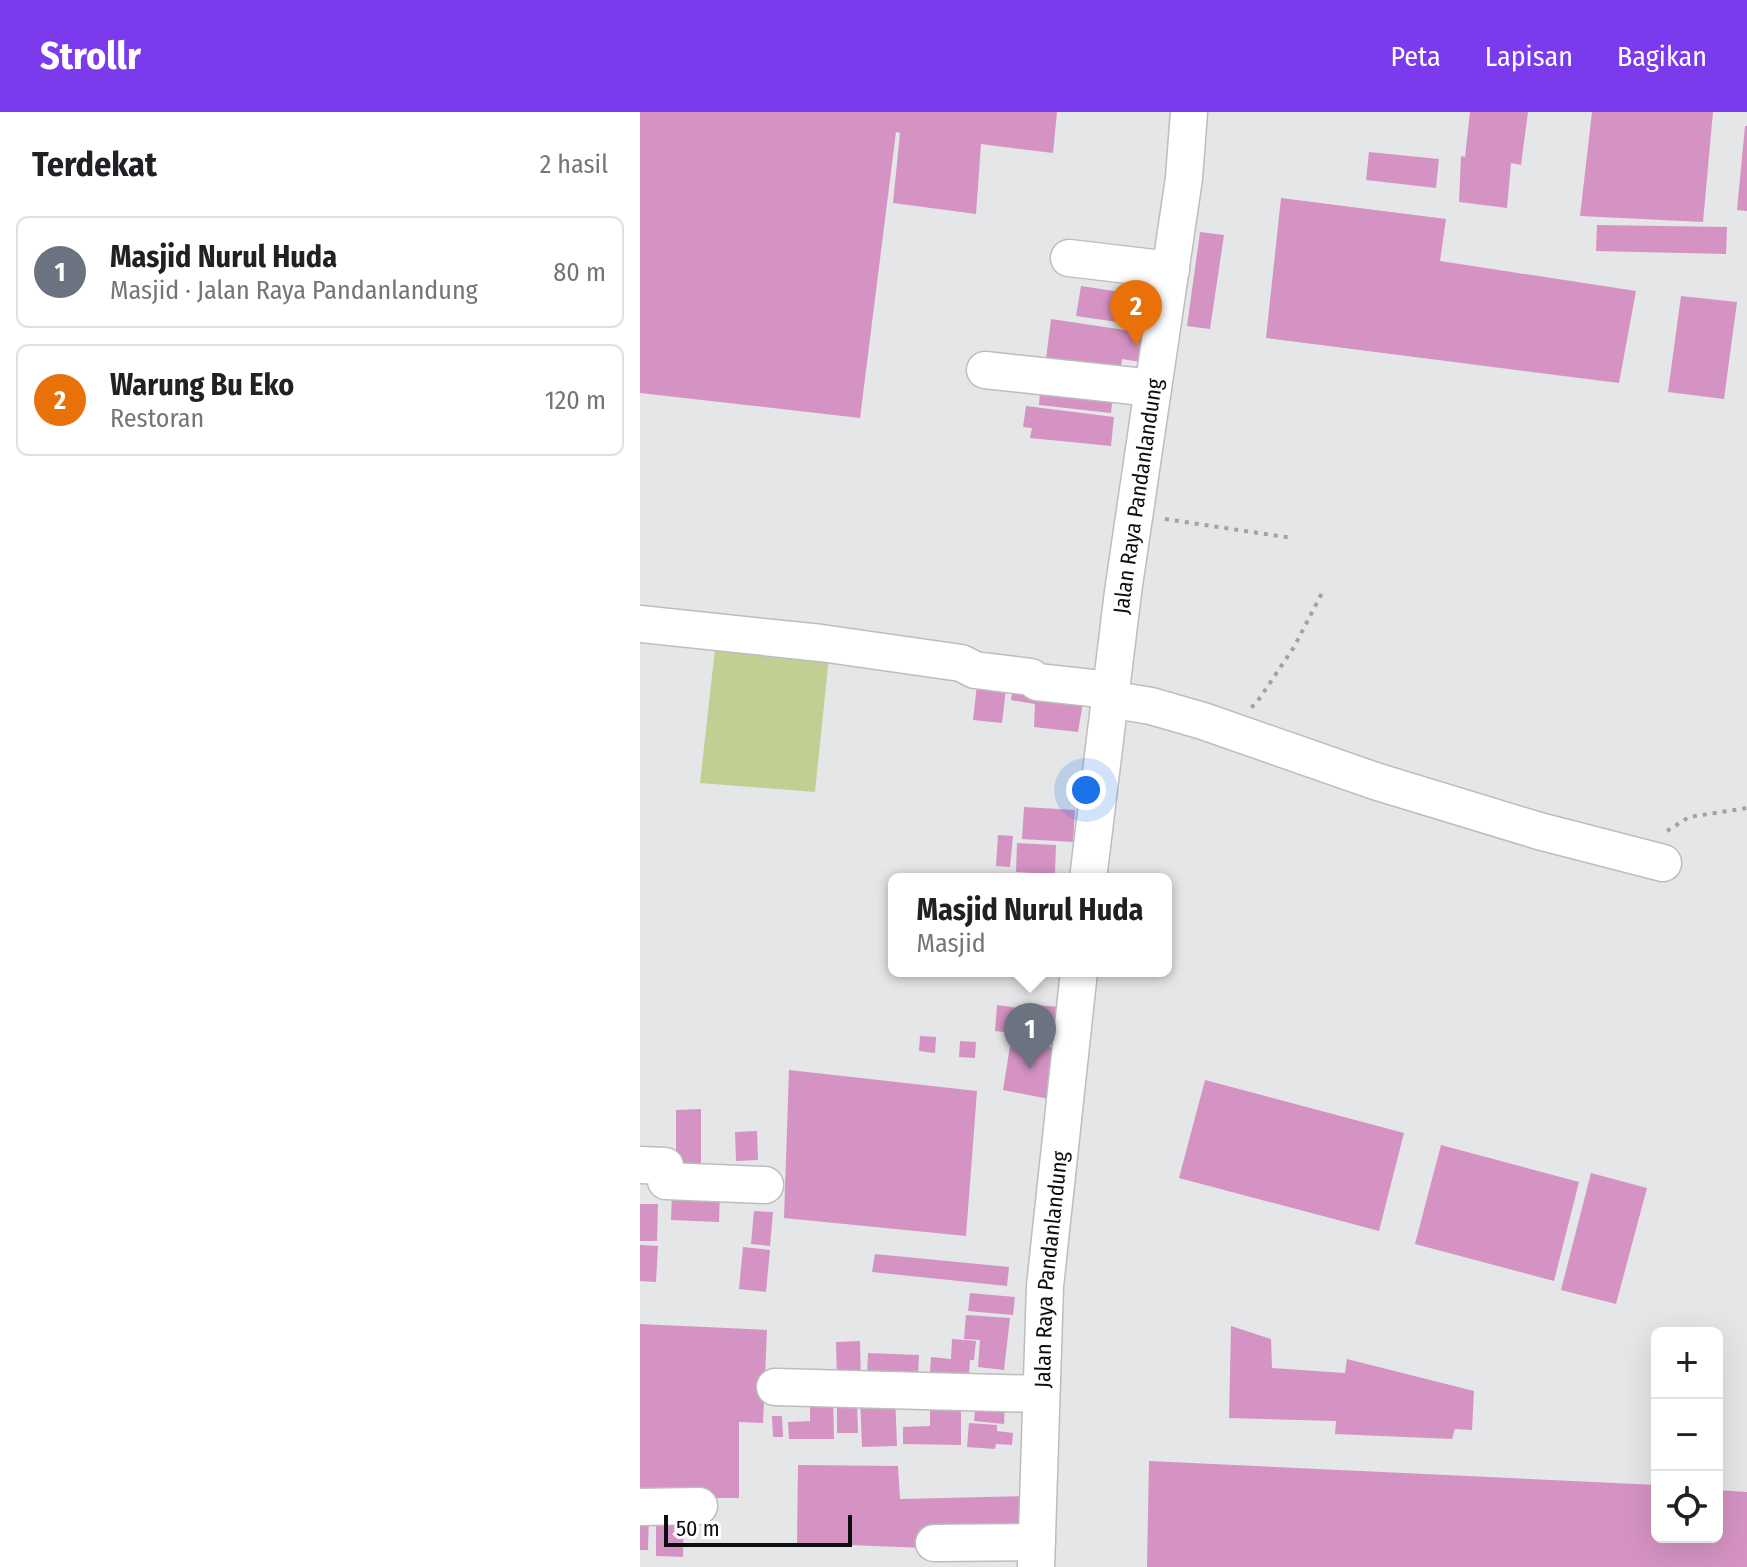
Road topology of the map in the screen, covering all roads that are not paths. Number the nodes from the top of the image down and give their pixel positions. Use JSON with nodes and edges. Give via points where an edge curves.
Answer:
{"nodes":[{"id":1,"x":1189,"y":112,"type":"edge"},
{"id":2,"x":1069,"y":258,"type":"dead end"},
{"id":3,"x":1171,"y":270,"type":"junction"},
{"id":4,"x":985,"y":370,"type":"dead end"},
{"id":5,"x":1153,"y":388,"type":"junction"},
{"id":6,"x":640,"y":624,"type":"edge"},
{"id":7,"x":1109,"y":695,"type":"junction"},
{"id":8,"x":1656,"y":861,"type":"road end"},
{"id":9,"x":1089,"y":873,"type":"edge"},
{"id":10,"x":1078,"y":977,"type":"edge"},
{"id":11,"x":640,"y":1165,"type":"edge"},
{"id":12,"x":765,"y":1185,"type":"dead end"},
{"id":13,"x":775,"y":1387,"type":"dead end"},
{"id":14,"x":1040,"y":1394,"type":"junction"},
{"id":15,"x":699,"y":1506,"type":"dead end"},
{"id":16,"x":640,"y":1507,"type":"edge"},
{"id":17,"x":934,"y":1543,"type":"dead end"},
{"id":18,"x":1037,"y":1555,"type":"edge"}],
"edges":[{"from":1,"to":3,"type":"street","name":"Jalan Raya Pandanlandung"},
{"from":2,"to":3,"type":"street"},
{"from":3,"to":5,"type":"street","name":"Jalan Raya Pandanlandung"},
{"from":4,"to":5,"type":"street"},
{"from":5,"to":7,"type":"street","name":"Jalan Raya Pandanlandung"},
{"from":6,"to":7,"type":"street","via":[[961,663]]},
{"from":7,"to":8,"type":"street","via":[[1539,831]]},
{"from":7,"to":9,"type":"street","name":"Jalan Raya Pandanlandung"},
{"from":10,"to":14,"type":"street","name":"Jalan Raya Pandanlandung","via":[[1052,1211]]},
{"from":11,"to":12,"type":"street","via":[[665,1166],[666,1181]]},
{"from":13,"to":14,"type":"street"},
{"from":14,"to":18,"type":"street","name":"Jalan Raya Pandanlandung"},
{"from":15,"to":16,"type":"street"},
{"from":17,"to":18,"type":"street"}]}
